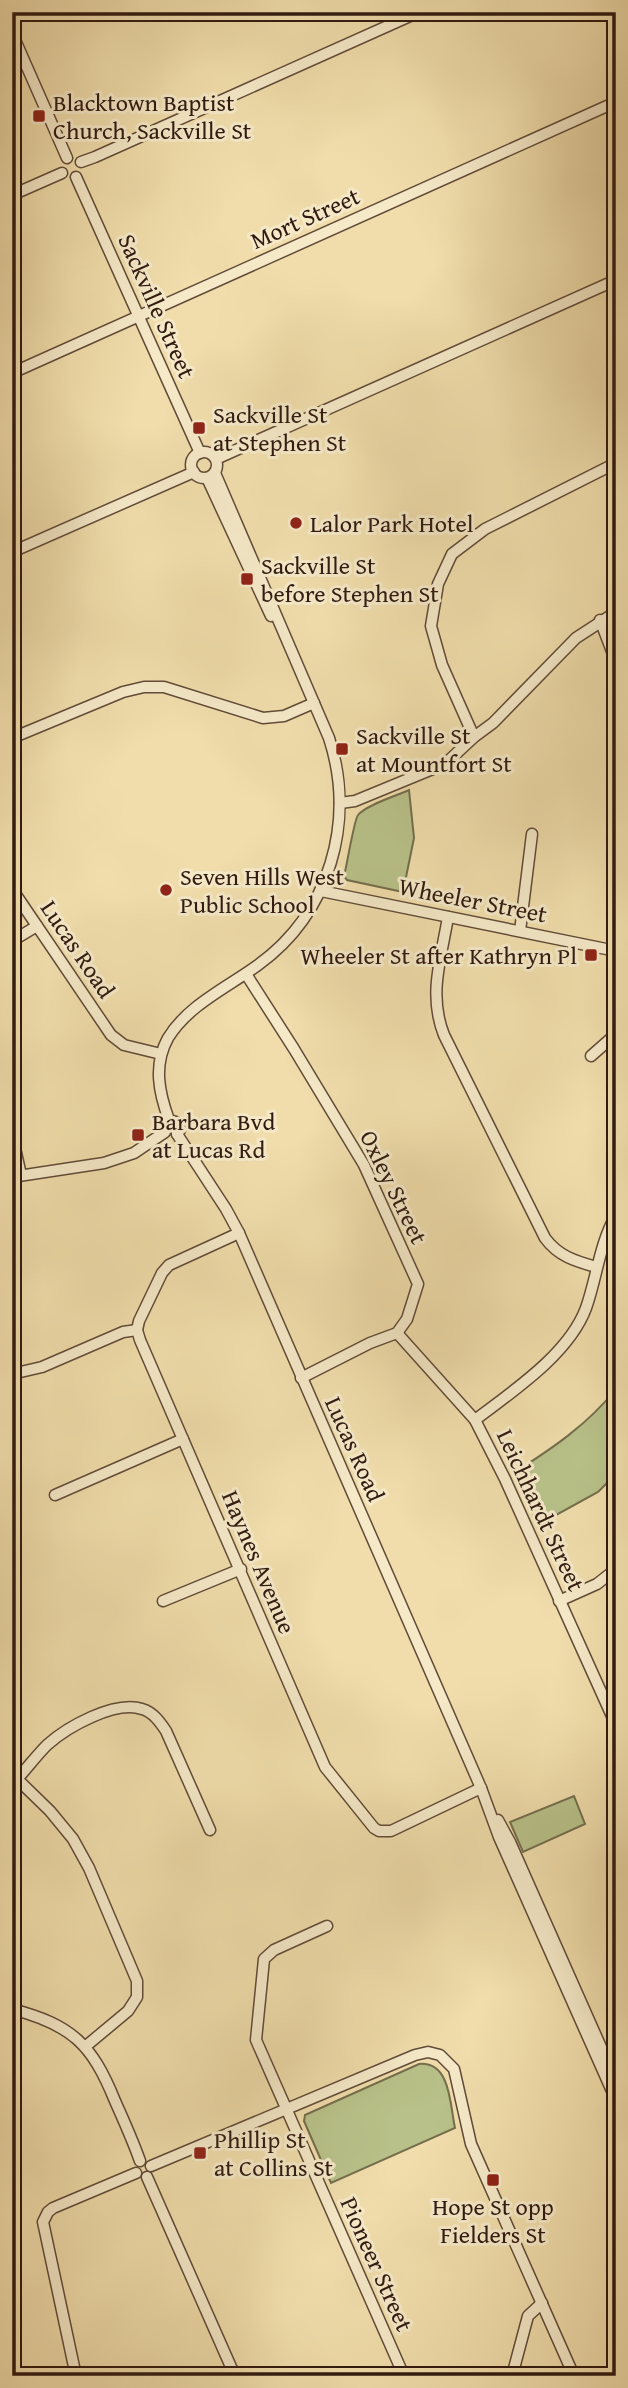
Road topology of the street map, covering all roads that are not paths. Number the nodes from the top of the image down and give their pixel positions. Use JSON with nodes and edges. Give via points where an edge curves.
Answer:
{"nodes":[{"id":1,"x":22,"y":12,"type":"edge"},
{"id":2,"x":419,"y":12,"type":"edge"},
{"id":3,"x":12,"y":16,"type":"edge"},
{"id":4,"x":12,"y":33,"type":"edge"},
{"id":5,"x":616,"y":102,"type":"edge"},
{"id":6,"x":66,"y":158,"type":"junction"},
{"id":7,"x":81,"y":162,"type":"junction"},
{"id":8,"x":62,"y":173,"type":"junction"},
{"id":9,"x":76,"y":177,"type":"junction"},
{"id":10,"x":12,"y":194,"type":"edge"},
{"id":11,"x":616,"y":280,"type":"edge"},
{"id":12,"x":139,"y":316,"type":"junction"},
{"id":13,"x":12,"y":373,"type":"edge"},
{"id":14,"x":200,"y":453,"type":"junction"},
{"id":15,"x":216,"y":459,"type":"junction"},
{"id":16,"x":616,"y":463,"type":"edge"},
{"id":17,"x":194,"y":472,"type":"junction"},
{"id":18,"x":211,"y":475,"type":"junction"},
{"id":19,"x":12,"y":552,"type":"edge"},
{"id":20,"x":616,"y":612,"type":"edge"},
{"id":21,"x":600,"y":620,"type":"junction"},
{"id":22,"x":616,"y":662,"type":"edge"},
{"id":23,"x":314,"y":703,"type":"junction"},
{"id":24,"x":474,"y":737,"type":"junction"},
{"id":25,"x":12,"y":738,"type":"edge"},
{"id":26,"x":340,"y":803,"type":"junction"},
{"id":27,"x":532,"y":834,"type":"dead end"},
{"id":28,"x":12,"y":889,"type":"edge"},
{"id":29,"x":321,"y":891,"type":"junction"},
{"id":30,"x":448,"y":917,"type":"junction"},
{"id":31,"x":37,"y":926,"type":"junction"},
{"id":32,"x":520,"y":931,"type":"junction"},
{"id":33,"x":12,"y":941,"type":"edge"},
{"id":34,"x":616,"y":951,"type":"edge"},
{"id":35,"x":246,"y":974,"type":"junction"},
{"id":36,"x":616,"y":1034,"type":"edge"},
{"id":37,"x":161,"y":1054,"type":"junction"},
{"id":38,"x":591,"y":1056,"type":"dead end"},
{"id":39,"x":169,"y":1120,"type":"junction"},
{"id":40,"x":165,"y":1132,"type":"junction"},
{"id":41,"x":177,"y":1134,"type":"junction"},
{"id":42,"x":12,"y":1135,"type":"edge"},
{"id":43,"x":17,"y":1176,"type":"edge"},
{"id":44,"x":616,"y":1215,"type":"edge"},
{"id":45,"x":239,"y":1233,"type":"junction"},
{"id":46,"x":596,"y":1267,"type":"junction"},
{"id":47,"x":137,"y":1329,"type":"junction"},
{"id":48,"x":397,"y":1333,"type":"junction"},
{"id":49,"x":12,"y":1374,"type":"edge"},
{"id":50,"x":301,"y":1378,"type":"junction"},
{"id":51,"x":475,"y":1420,"type":"junction"},
{"id":52,"x":183,"y":1439,"type":"junction"},
{"id":53,"x":55,"y":1495,"type":"dead end"},
{"id":54,"x":241,"y":1569,"type":"junction"},
{"id":55,"x":616,"y":1569,"type":"edge"},
{"id":56,"x":163,"y":1601,"type":"dead end"},
{"id":57,"x":559,"y":1601,"type":"junction"},
{"id":58,"x":616,"y":1726,"type":"edge"},
{"id":59,"x":15,"y":1776,"type":"edge"},
{"id":60,"x":481,"y":1788,"type":"junction"},
{"id":61,"x":210,"y":1830,"type":"dead end"},
{"id":62,"x":327,"y":1926,"type":"dead end"},
{"id":63,"x":12,"y":2009,"type":"edge"},
{"id":64,"x":86,"y":2046,"type":"junction"},
{"id":65,"x":616,"y":2081,"type":"edge"},
{"id":66,"x":616,"y":2100,"type":"edge"},
{"id":67,"x":286,"y":2109,"type":"junction"},
{"id":68,"x":140,"y":2161,"type":"junction"},
{"id":69,"x":151,"y":2166,"type":"junction"},
{"id":70,"x":136,"y":2173,"type":"junction"},
{"id":71,"x":147,"y":2177,"type":"junction"},
{"id":72,"x":542,"y":2303,"type":"junction"},
{"id":73,"x":76,"y":2376,"type":"edge"},
{"id":74,"x":235,"y":2376,"type":"edge"},
{"id":75,"x":404,"y":2376,"type":"edge"},
{"id":76,"x":512,"y":2376,"type":"edge"},
{"id":77,"x":574,"y":2376,"type":"edge"}],
"edges":[{"from":1,"to":3,"type":"street"},
{"from":2,"to":7,"type":"street"},
{"from":4,"to":6,"type":"street"},
{"from":5,"to":12,"type":"street","name":"Mort Street"},
{"from":6,"to":7,"type":"street"},
{"from":6,"to":8,"type":"street"},
{"from":7,"to":9,"type":"street","via":[[82,171]]},
{"from":8,"to":9,"type":"street"},
{"from":8,"to":10,"type":"street"},
{"from":9,"to":12,"type":"street","name":"Sackville Street"},
{"from":11,"to":15,"type":"street"},
{"from":12,"to":13,"type":"street","name":"Mort Street"},
{"from":12,"to":14,"type":"street","name":"Sackville Street"},
{"from":14,"to":15,"type":"street"},
{"from":14,"to":17,"type":"street","via":[[192,461]]},
{"from":15,"to":18,"type":"street"},
{"from":16,"to":24,"type":"street","via":[[485,529],[452,554],[438,584],[431,626],[442,665]]},
{"from":17,"to":18,"type":"street","via":[[200,477]]},
{"from":17,"to":19,"type":"street"},
{"from":18,"to":23,"type":"street"},
{"from":20,"to":21,"type":"street"},
{"from":21,"to":22,"type":"street"},
{"from":21,"to":24,"type":"street"},
{"from":23,"to":25,"type":"street","via":[[284,716],[263,718],[164,687],[144,687]]},
{"from":23,"to":26,"type":"street","via":[[336,764]]},
{"from":24,"to":26,"type":"street","via":[[445,764]]},
{"from":26,"to":29,"type":"street","via":[[335,847]]},
{"from":27,"to":32,"type":"street"},
{"from":28,"to":31,"type":"street","name":"Lucas Road"},
{"from":29,"to":30,"type":"street","name":"Wheeler Street"},
{"from":29,"to":35,"type":"street","via":[[286,941]]},
{"from":30,"to":32,"type":"street","name":"Wheeler Street"},
{"from":30,"to":46,"type":"street","via":[[436,991],[444,1035],[544,1238],[555,1251]]},
{"from":31,"to":33,"type":"street"},
{"from":31,"to":37,"type":"street","name":"Lucas Road","via":[[117,1041]]},
{"from":32,"to":34,"type":"street","name":"Wheeler Street"},
{"from":35,"to":37,"type":"street","via":[[192,1010]]},
{"from":35,"to":48,"type":"street","name":"Oxley Street","via":[[364,1165],[418,1284],[407,1319]]},
{"from":36,"to":38,"type":"street"},
{"from":37,"to":39,"type":"street","via":[[158,1083]]},
{"from":39,"to":40,"type":"street"},
{"from":39,"to":41,"type":"street","via":[[178,1124]]},
{"from":40,"to":41,"type":"street"},
{"from":40,"to":43,"type":"street","via":[[122,1158]]},
{"from":41,"to":45,"type":"street","name":"Lucas Road"},
{"from":42,"to":43,"type":"street"},
{"from":44,"to":46,"type":"street"},
{"from":45,"to":47,"type":"street","via":[[166,1268]]},
{"from":45,"to":50,"type":"street","name":"Lucas Road"},
{"from":46,"to":51,"type":"street","via":[[586,1308],[571,1336]]},
{"from":47,"to":49,"type":"street","via":[[42,1367]]},
{"from":47,"to":52,"type":"street","name":"Haynes Avenue"},
{"from":48,"to":50,"type":"street"},
{"from":48,"to":51,"type":"street","name":"Leichhardt Street"},
{"from":50,"to":60,"type":"street","name":"Lucas Road"},
{"from":51,"to":57,"type":"street","name":"Leichhardt Street"},
{"from":52,"to":53,"type":"street"},
{"from":52,"to":54,"type":"street","name":"Haynes Avenue"},
{"from":54,"to":56,"type":"street"},
{"from":54,"to":60,"type":"street","name":"Haynes Avenue","via":[[325,1767],[374,1828],[391,1831]]},
{"from":55,"to":57,"type":"street","via":[[597,1584]]},
{"from":57,"to":58,"type":"street","name":"Leichhardt Street"},
{"from":59,"to":61,"type":"street","via":[[72,1727],[121,1708],[142,1709],[166,1731]]},
{"from":59,"to":64,"type":"street","via":[[73,1839],[137,1981],[138,1997],[128,2011]]},
{"from":60,"to":65,"type":"street","name":"Lucas Road","via":[[510,1842]]},
{"from":60,"to":66,"type":"street","name":"Lucas Road"},
{"from":62,"to":67,"type":"street","name":"Pioneer Street","via":[[267,1954],[262,1965],[256,2039]]},
{"from":63,"to":64,"type":"street","via":[[54,2023]]},
{"from":64,"to":68,"type":"street","via":[[104,2073]]},
{"from":67,"to":69,"type":"street"},
{"from":67,"to":72,"type":"street","via":[[415,2054],[440,2055],[454,2069],[471,2144]]},
{"from":67,"to":75,"type":"street","name":"Pioneer Street"},
{"from":68,"to":69,"type":"street"},
{"from":68,"to":70,"type":"street"},
{"from":69,"to":71,"type":"street"},
{"from":70,"to":71,"type":"street"},
{"from":70,"to":73,"type":"street","via":[[53,2208],[45,2218],[44,2232]]},
{"from":71,"to":74,"type":"street"},
{"from":72,"to":76,"type":"street","via":[[528,2316]]},
{"from":72,"to":77,"type":"street"}]}
